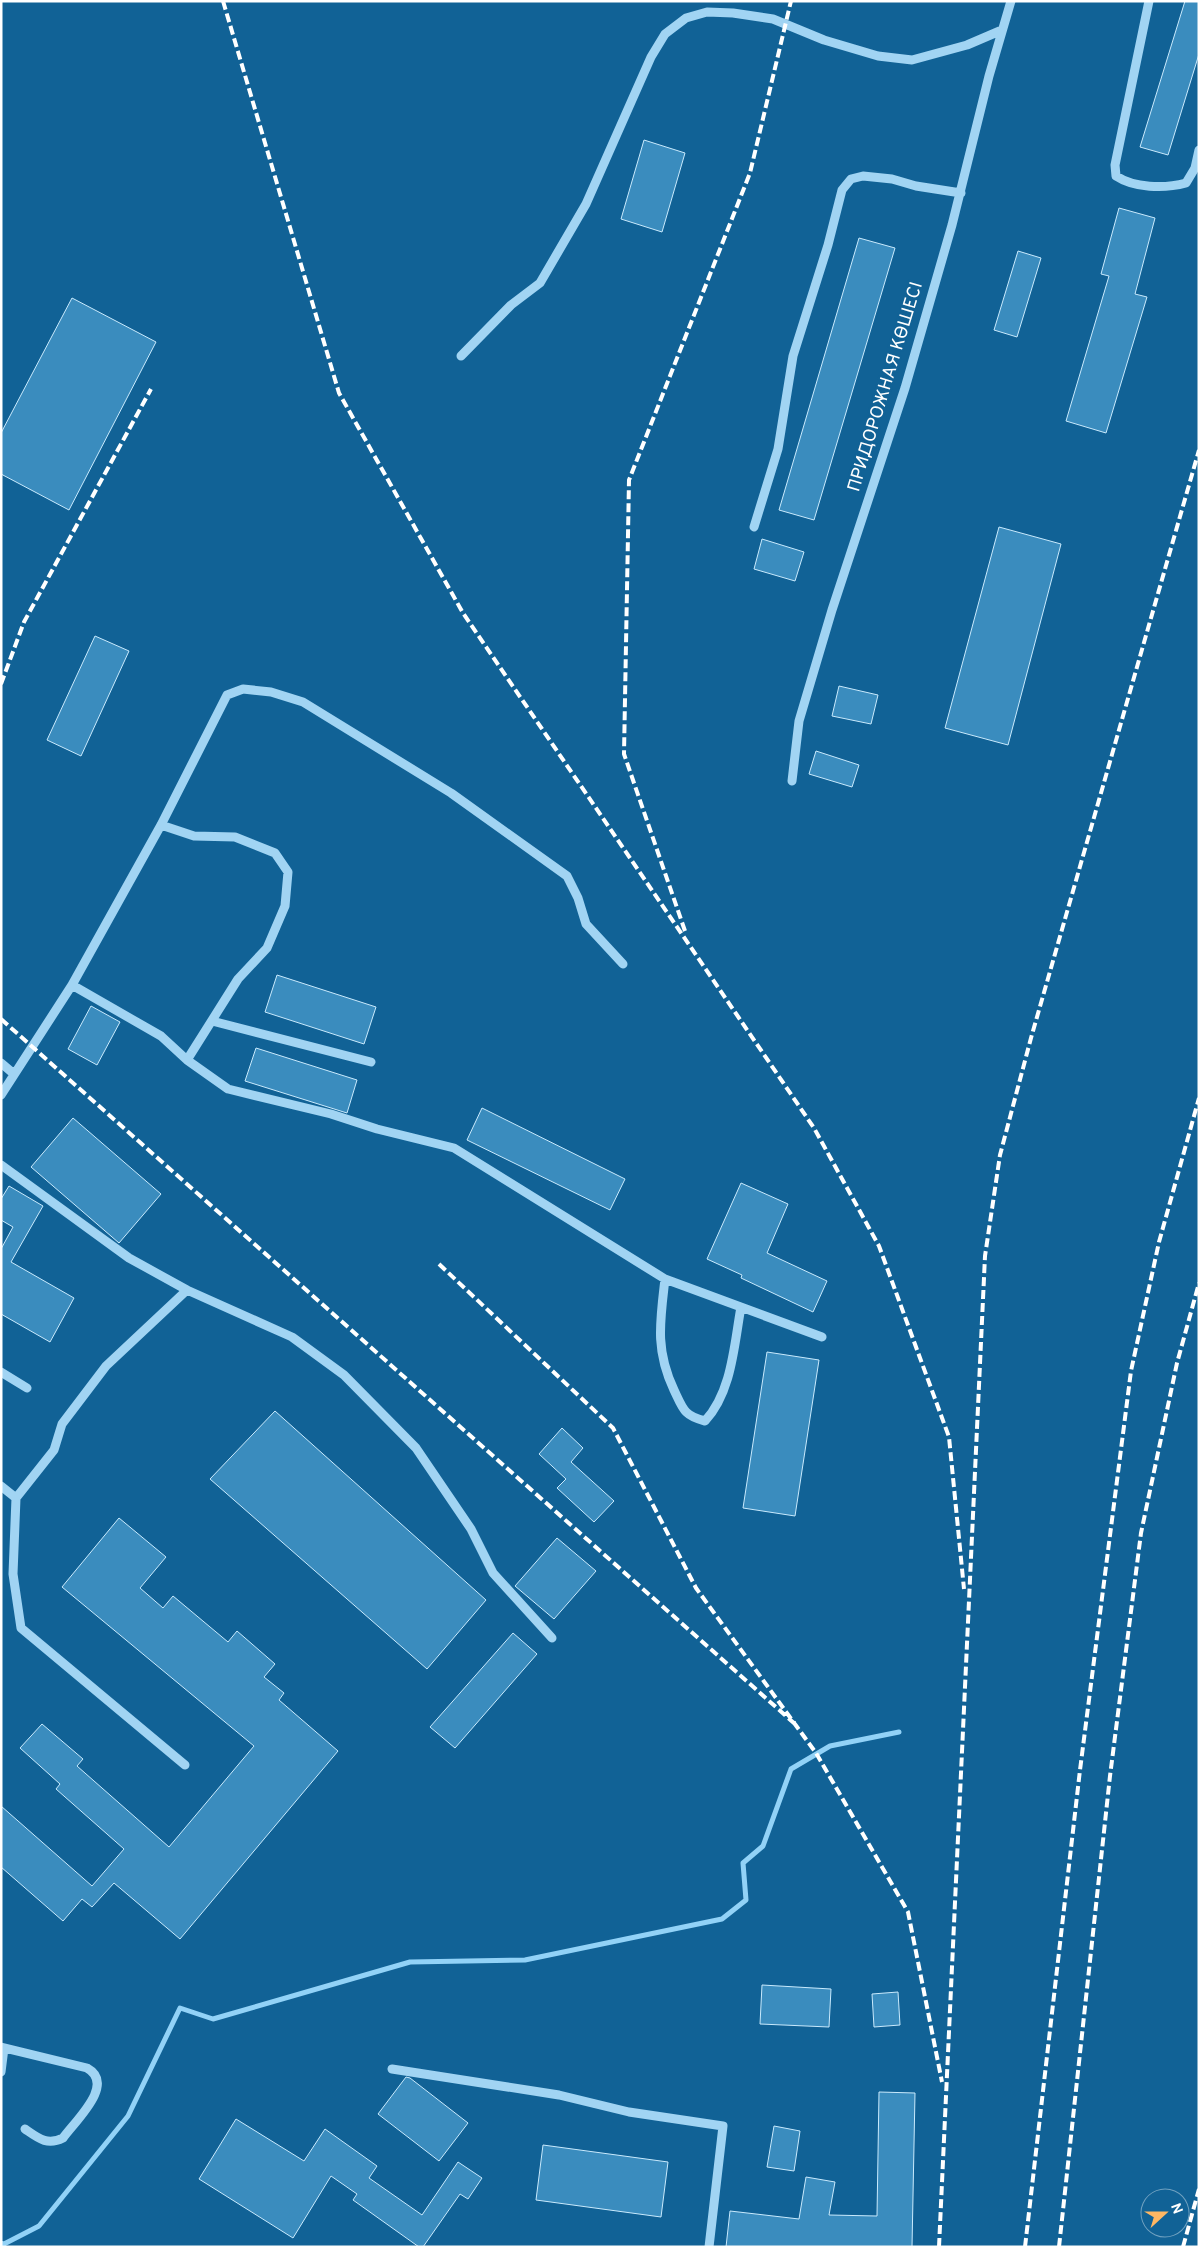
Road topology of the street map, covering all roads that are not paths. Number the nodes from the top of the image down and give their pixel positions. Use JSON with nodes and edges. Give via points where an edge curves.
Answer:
{"nodes":[{"id":1,"x":1010,"y":1,"type":"edge"},
{"id":2,"x":1149,"y":1,"type":"edge"},
{"id":3,"x":1002,"y":30,"type":"junction"},
{"id":4,"x":1199,"y":150,"type":"edge"},
{"id":5,"x":961,"y":193,"type":"junction"},
{"id":6,"x":461,"y":356,"type":"dead end"},
{"id":7,"x":754,"y":527,"type":"dead end"},
{"id":8,"x":792,"y":781,"type":"dead end"},
{"id":9,"x":161,"y":825,"type":"junction"},
{"id":10,"x":623,"y":964,"type":"dead end"},
{"id":11,"x":72,"y":986,"type":"junction"},
{"id":12,"x":212,"y":1021,"type":"junction"},
{"id":13,"x":187,"y":1060,"type":"junction"},
{"id":14,"x":371,"y":1062,"type":"dead end"},
{"id":15,"x":1,"y":1063,"type":"edge"},
{"id":16,"x":14,"y":1074,"type":"junction"},
{"id":17,"x":1,"y":1095,"type":"edge"},
{"id":18,"x":1,"y":1165,"type":"edge"},
{"id":19,"x":665,"y":1280,"type":"junction"},
{"id":20,"x":187,"y":1290,"type":"junction"},
{"id":21,"x":740,"y":1307,"type":"junction"},
{"id":22,"x":822,"y":1338,"type":"dead end"},
{"id":23,"x":1,"y":1372,"type":"edge"},
{"id":24,"x":27,"y":1388,"type":"dead end"},
{"id":25,"x":1,"y":1486,"type":"edge"},
{"id":26,"x":16,"y":1498,"type":"junction"},
{"id":27,"x":552,"y":1638,"type":"dead end"},
{"id":28,"x":185,"y":1764,"type":"dead end"},
{"id":29,"x":2,"y":2047,"type":"edge"},
{"id":30,"x":392,"y":2069,"type":"dead end"},
{"id":31,"x":1,"y":2072,"type":"edge"},
{"id":32,"x":25,"y":2129,"type":"dead end"},
{"id":33,"x":709,"y":2247,"type":"edge"}],
"edges":[{"from":1,"to":3,"type":"lane","name":"ПРИДОРОЖНАЯ КӨШЕСІ"},
{"from":2,"to":4,"type":"lane","via":[[1114,164],[1116,176],[1128,184],[1172,187],[1186,183]]},
{"from":3,"to":5,"type":"lane","name":"ПРИДОРОЖНАЯ КӨШЕСІ"},
{"from":3,"to":6,"type":"lane","via":[[967,45],[912,60],[878,56],[824,40],[773,19],[707,12],[686,18],[664,34],[651,57],[586,204],[540,283],[511,304]]},
{"from":5,"to":7,"type":"lane","via":[[863,176],[851,179],[842,190],[793,356],[778,449]]},
{"from":5,"to":8,"type":"lane","name":"ПРИДОРОЖНАЯ КӨШЕСІ","via":[[905,388],[799,721]]},
{"from":9,"to":10,"type":"lane","via":[[227,695],[243,689],[271,692],[303,702],[451,793],[566,876],[578,898],[586,924]]},
{"from":9,"to":11,"type":"lane"},
{"from":9,"to":12,"type":"lane","via":[[194,836],[235,838],[275,853],[288,872],[285,906],[267,948],[238,979]]},
{"from":11,"to":13,"type":"lane","via":[[161,1036]]},
{"from":11,"to":16,"type":"lane"},
{"from":12,"to":13,"type":"lane"},
{"from":12,"to":14,"type":"lane"},
{"from":13,"to":19,"type":"lane","via":[[228,1088],[454,1148]]},
{"from":15,"to":16,"type":"lane"},
{"from":16,"to":17,"type":"lane"},
{"from":18,"to":20,"type":"lane","via":[[129,1258]]},
{"from":19,"to":21,"type":"lane"},
{"from":19,"to":21,"type":"lane","via":[[659,1336],[664,1370],[683,1410],[691,1417],[705,1421],[716,1409],[728,1374]]},
{"from":20,"to":26,"type":"lane","via":[[106,1366],[62,1424],[54,1450]]},
{"from":20,"to":27,"type":"lane","via":[[292,1337],[344,1375],[416,1448],[471,1529],[493,1572]]},
{"from":21,"to":22,"type":"lane"},
{"from":23,"to":24,"type":"lane"},
{"from":25,"to":26,"type":"lane"},
{"from":26,"to":28,"type":"lane","via":[[13,1574],[21,1628]]},
{"from":29,"to":31,"type":"lane"},
{"from":29,"to":32,"type":"lane","via":[[87,2068],[96,2072],[99,2082],[98,2092],[63,2138],[55,2142],[41,2140]]},
{"from":30,"to":33,"type":"lane","via":[[560,2095],[629,2112],[723,2126]]}]}
